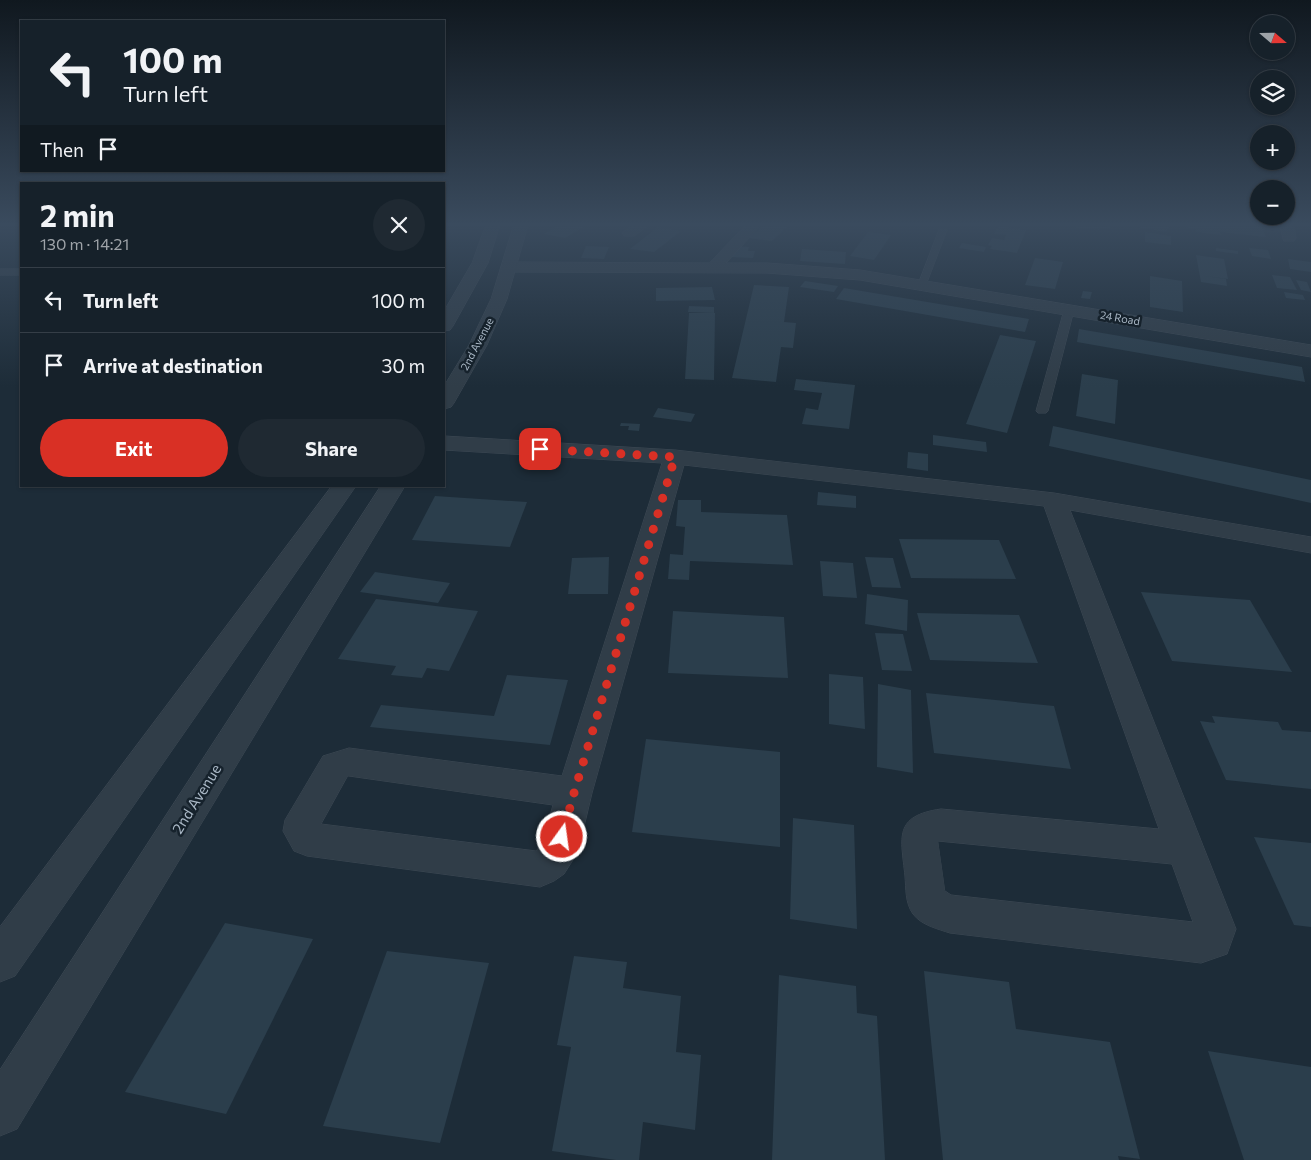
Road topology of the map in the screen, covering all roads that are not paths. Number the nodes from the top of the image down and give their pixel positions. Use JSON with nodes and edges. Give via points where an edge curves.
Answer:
{"nodes":[{"id":1,"x":469,"y":279,"type":"edge"},
{"id":2,"x":506,"y":279,"type":"edge"},
{"id":3,"x":886,"y":279,"type":"edge"},
{"id":4,"x":924,"y":279,"type":"edge"},
{"id":5,"x":922,"y":285,"type":"junction"},
{"id":6,"x":449,"y":308,"type":"edge"},
{"id":7,"x":1068,"y":310,"type":"junction"},
{"id":8,"x":445,"y":322,"type":"edge"},
{"id":9,"x":1311,"y":351,"type":"edge"},
{"id":10,"x":445,"y":401,"type":"edge"},
{"id":11,"x":1042,"y":411,"type":"dead end"},
{"id":12,"x":445,"y":443,"type":"edge"},
{"id":13,"x":675,"y":457,"type":"junction"},
{"id":14,"x":343,"y":487,"type":"edge"},
{"id":15,"x":392,"y":487,"type":"edge"},
{"id":16,"x":1054,"y":500,"type":"junction"},
{"id":17,"x":1311,"y":545,"type":"edge"},
{"id":18,"x":574,"y":793,"type":"junction"},
{"id":19,"x":1185,"y":848,"type":"junction"},
{"id":20,"x":0,"y":961,"type":"edge"},
{"id":21,"x":0,"y":1112,"type":"edge"}],
"edges":[{"from":1,"to":6,"type":"street"},
{"from":2,"to":10,"type":"street","name":"2nd Avenue","via":[[500,299],[478,345]]},
{"from":3,"to":5,"type":"street","name":"24 Road"},
{"from":4,"to":5,"type":"lane"},
{"from":5,"to":7,"type":"street","name":"24 Road"},
{"from":6,"to":8,"type":"street"},
{"from":7,"to":9,"type":"street","name":"24 Road"},
{"from":7,"to":11,"type":"lane"},
{"from":12,"to":13,"type":"street"},
{"from":13,"to":16,"type":"street"},
{"from":13,"to":18,"type":"street"},
{"from":14,"to":20,"type":"street"},
{"from":15,"to":21,"type":"street","name":"2nd Avenue"},
{"from":16,"to":17,"type":"street"},
{"from":16,"to":19,"type":"street"},
{"from":18,"to":18,"type":"street","via":[[349,762],[335,766],[303,820],[301,831],[308,839],[540,869],[559,852]]},
{"from":19,"to":19,"type":"street","via":[[940,824],[927,827],[919,836],[927,901],[939,910],[950,914],[1201,943],[1213,940],[1216,929]]}]}
